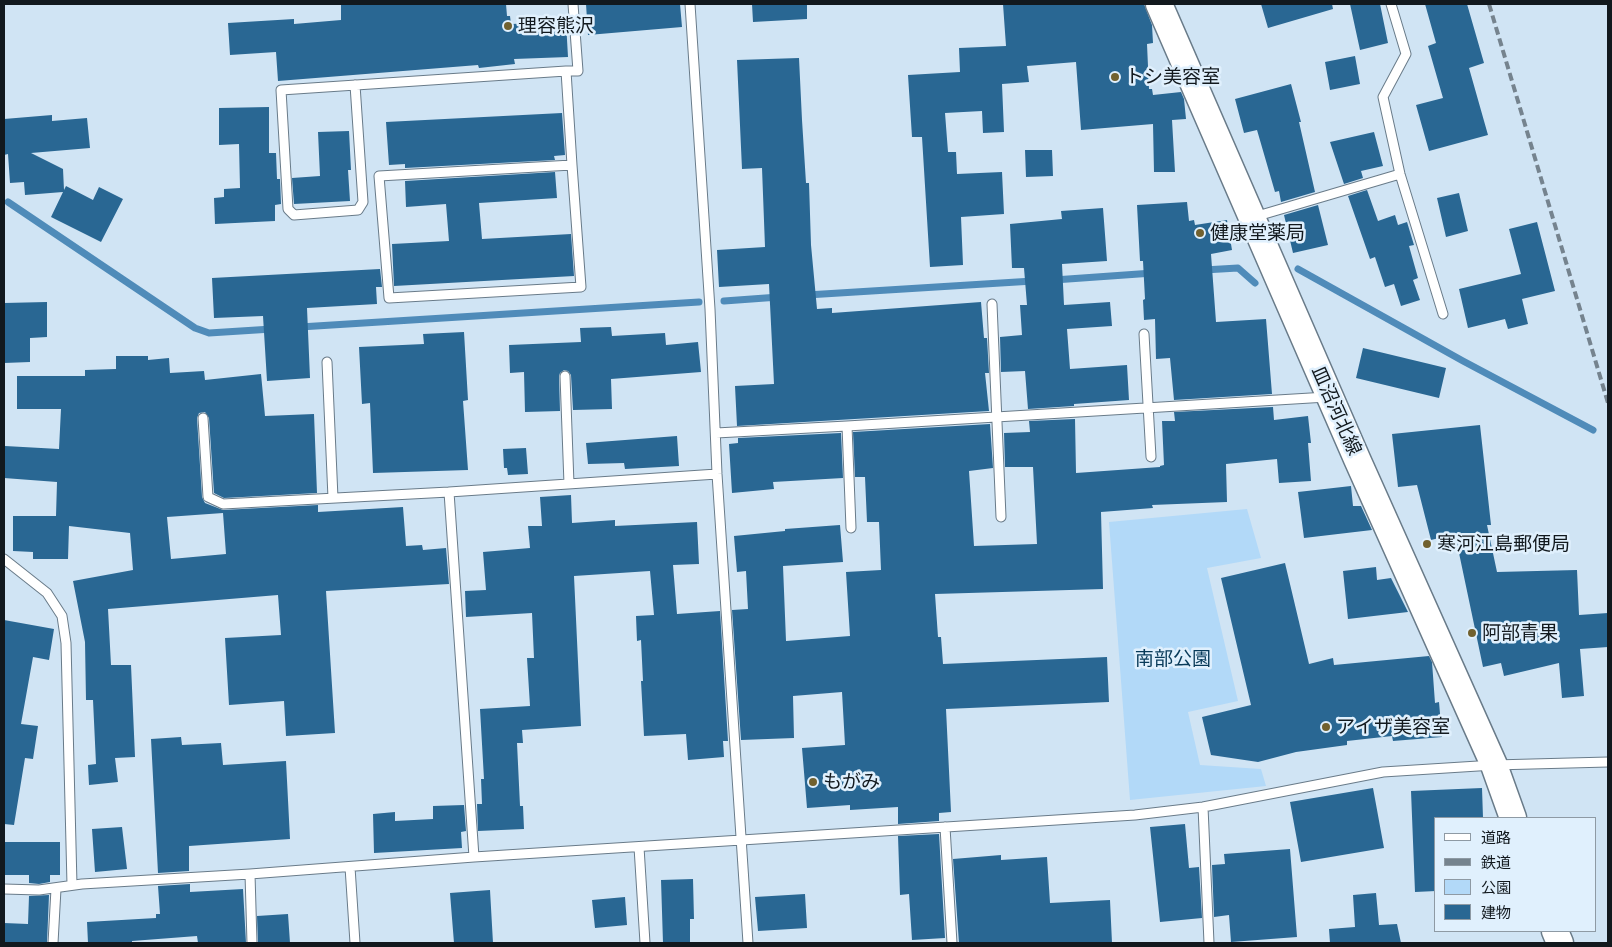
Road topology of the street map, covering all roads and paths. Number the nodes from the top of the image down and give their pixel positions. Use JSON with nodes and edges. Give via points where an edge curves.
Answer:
{"nodes":[{"id":1,"x":573,"y":4,"type":"edge"},
{"id":2,"x":690,"y":4,"type":"edge"},
{"id":3,"x":1159,"y":4,"type":"edge"},
{"id":4,"x":1391,"y":4,"type":"edge"},
{"id":5,"x":566,"y":71,"type":"junction"},
{"id":6,"x":355,"y":85,"type":"junction"},
{"id":7,"x":572,"y":165,"type":"junction"},
{"id":8,"x":1400,"y":174,"type":"junction"},
{"id":9,"x":363,"y":202,"type":"junction"},
{"id":10,"x":382,"y":202,"type":"junction"},
{"id":11,"x":1251,"y":218,"type":"junction"},
{"id":12,"x":992,"y":304,"type":"dead end"},
{"id":13,"x":1443,"y":314,"type":"dead end"},
{"id":14,"x":1144,"y":334,"type":"dead end"},
{"id":15,"x":327,"y":362,"type":"dead end"},
{"id":16,"x":565,"y":376,"type":"dead end"},
{"id":17,"x":1330,"y":397,"type":"junction"},
{"id":18,"x":1148,"y":408,"type":"junction"},
{"id":19,"x":997,"y":417,"type":"junction"},
{"id":20,"x":203,"y":418,"type":"dead end"},
{"id":21,"x":847,"y":426,"type":"junction"},
{"id":22,"x":716,"y":433,"type":"junction"},
{"id":23,"x":1150,"y":457,"type":"dead end"},
{"id":24,"x":717,"y":474,"type":"junction"},
{"id":25,"x":569,"y":484,"type":"junction"},
{"id":26,"x":449,"y":492,"type":"junction"},
{"id":27,"x":333,"y":498,"type":"junction"},
{"id":28,"x":1001,"y":517,"type":"dead end"},
{"id":29,"x":852,"y":528,"type":"dead end"},
{"id":30,"x":4,"y":559,"type":"edge"},
{"id":31,"x":1608,"y":762,"type":"edge"},
{"id":32,"x":1494,"y":765,"type":"junction"},
{"id":33,"x":1203,"y":807,"type":"junction"},
{"id":34,"x":1513,"y":817,"type":"edge"},
{"id":35,"x":945,"y":827,"type":"junction"},
{"id":36,"x":741,"y":841,"type":"junction"},
{"id":37,"x":639,"y":847,"type":"junction"},
{"id":38,"x":474,"y":858,"type":"junction"},
{"id":39,"x":350,"y":867,"type":"junction"},
{"id":40,"x":250,"y":874,"type":"junction"},
{"id":41,"x":72,"y":885,"type":"junction"},
{"id":42,"x":56,"y":889,"type":"junction"},
{"id":43,"x":4,"y":890,"type":"edge"},
{"id":44,"x":54,"y":943,"type":"edge"},
{"id":45,"x":252,"y":943,"type":"edge"},
{"id":46,"x":355,"y":943,"type":"edge"},
{"id":47,"x":645,"y":943,"type":"edge"},
{"id":48,"x":748,"y":943,"type":"edge"},
{"id":49,"x":952,"y":943,"type":"edge"},
{"id":50,"x":1209,"y":943,"type":"edge"}],
"edges":[{"from":1,"to":5,"type":"lane","via":[[578,70]]},
{"from":2,"to":22,"type":"lane"},
{"from":3,"to":11,"type":"main road","name":"皿沼河北線"},
{"from":4,"to":8,"type":"lane","via":[[1406,54],[1383,98]]},
{"from":5,"to":6,"type":"lane"},
{"from":5,"to":7,"type":"lane"},
{"from":6,"to":9,"type":"lane"},
{"from":6,"to":9,"type":"lane","via":[[281,90],[288,209],[294,216],[358,210]]},
{"from":7,"to":10,"type":"lane","via":[[379,176]]},
{"from":7,"to":10,"type":"lane","via":[[581,287],[389,298]]},
{"from":8,"to":11,"type":"lane"},
{"from":8,"to":13,"type":"lane"},
{"from":9,"to":10,"type":"lane"},
{"from":11,"to":17,"type":"main road","name":"皿沼河北線"},
{"from":12,"to":19,"type":"lane"},
{"from":14,"to":18,"type":"lane"},
{"from":15,"to":27,"type":"lane"},
{"from":16,"to":25,"type":"lane"},
{"from":17,"to":18,"type":"lane"},
{"from":17,"to":32,"type":"main road","name":"皿沼河北線"},
{"from":18,"to":19,"type":"lane"},
{"from":18,"to":23,"type":"lane"},
{"from":19,"to":21,"type":"lane"},
{"from":19,"to":28,"type":"lane"},
{"from":20,"to":27,"type":"lane","via":[[208,497],[223,504]]},
{"from":21,"to":22,"type":"lane"},
{"from":21,"to":29,"type":"lane"},
{"from":22,"to":24,"type":"lane"},
{"from":24,"to":25,"type":"lane"},
{"from":24,"to":36,"type":"lane"},
{"from":25,"to":26,"type":"lane"},
{"from":26,"to":27,"type":"lane"},
{"from":26,"to":38,"type":"lane"},
{"from":30,"to":41,"type":"lane","via":[[47,592],[62,616],[66,643]]},
{"from":31,"to":32,"type":"lane"},
{"from":32,"to":33,"type":"lane","via":[[1383,772]]},
{"from":32,"to":34,"type":"main road","name":"皿沼河北線"},
{"from":33,"to":35,"type":"lane","via":[[1135,815]]},
{"from":33,"to":50,"type":"lane"},
{"from":35,"to":36,"type":"lane"},
{"from":35,"to":49,"type":"lane"},
{"from":36,"to":37,"type":"lane"},
{"from":36,"to":48,"type":"lane"},
{"from":37,"to":38,"type":"lane"},
{"from":37,"to":47,"type":"lane"},
{"from":38,"to":39,"type":"lane"},
{"from":39,"to":40,"type":"lane"},
{"from":39,"to":46,"type":"lane"},
{"from":40,"to":41,"type":"lane"},
{"from":40,"to":45,"type":"lane"},
{"from":41,"to":42,"type":"lane"},
{"from":42,"to":43,"type":"lane"},
{"from":42,"to":44,"type":"lane"}]}
